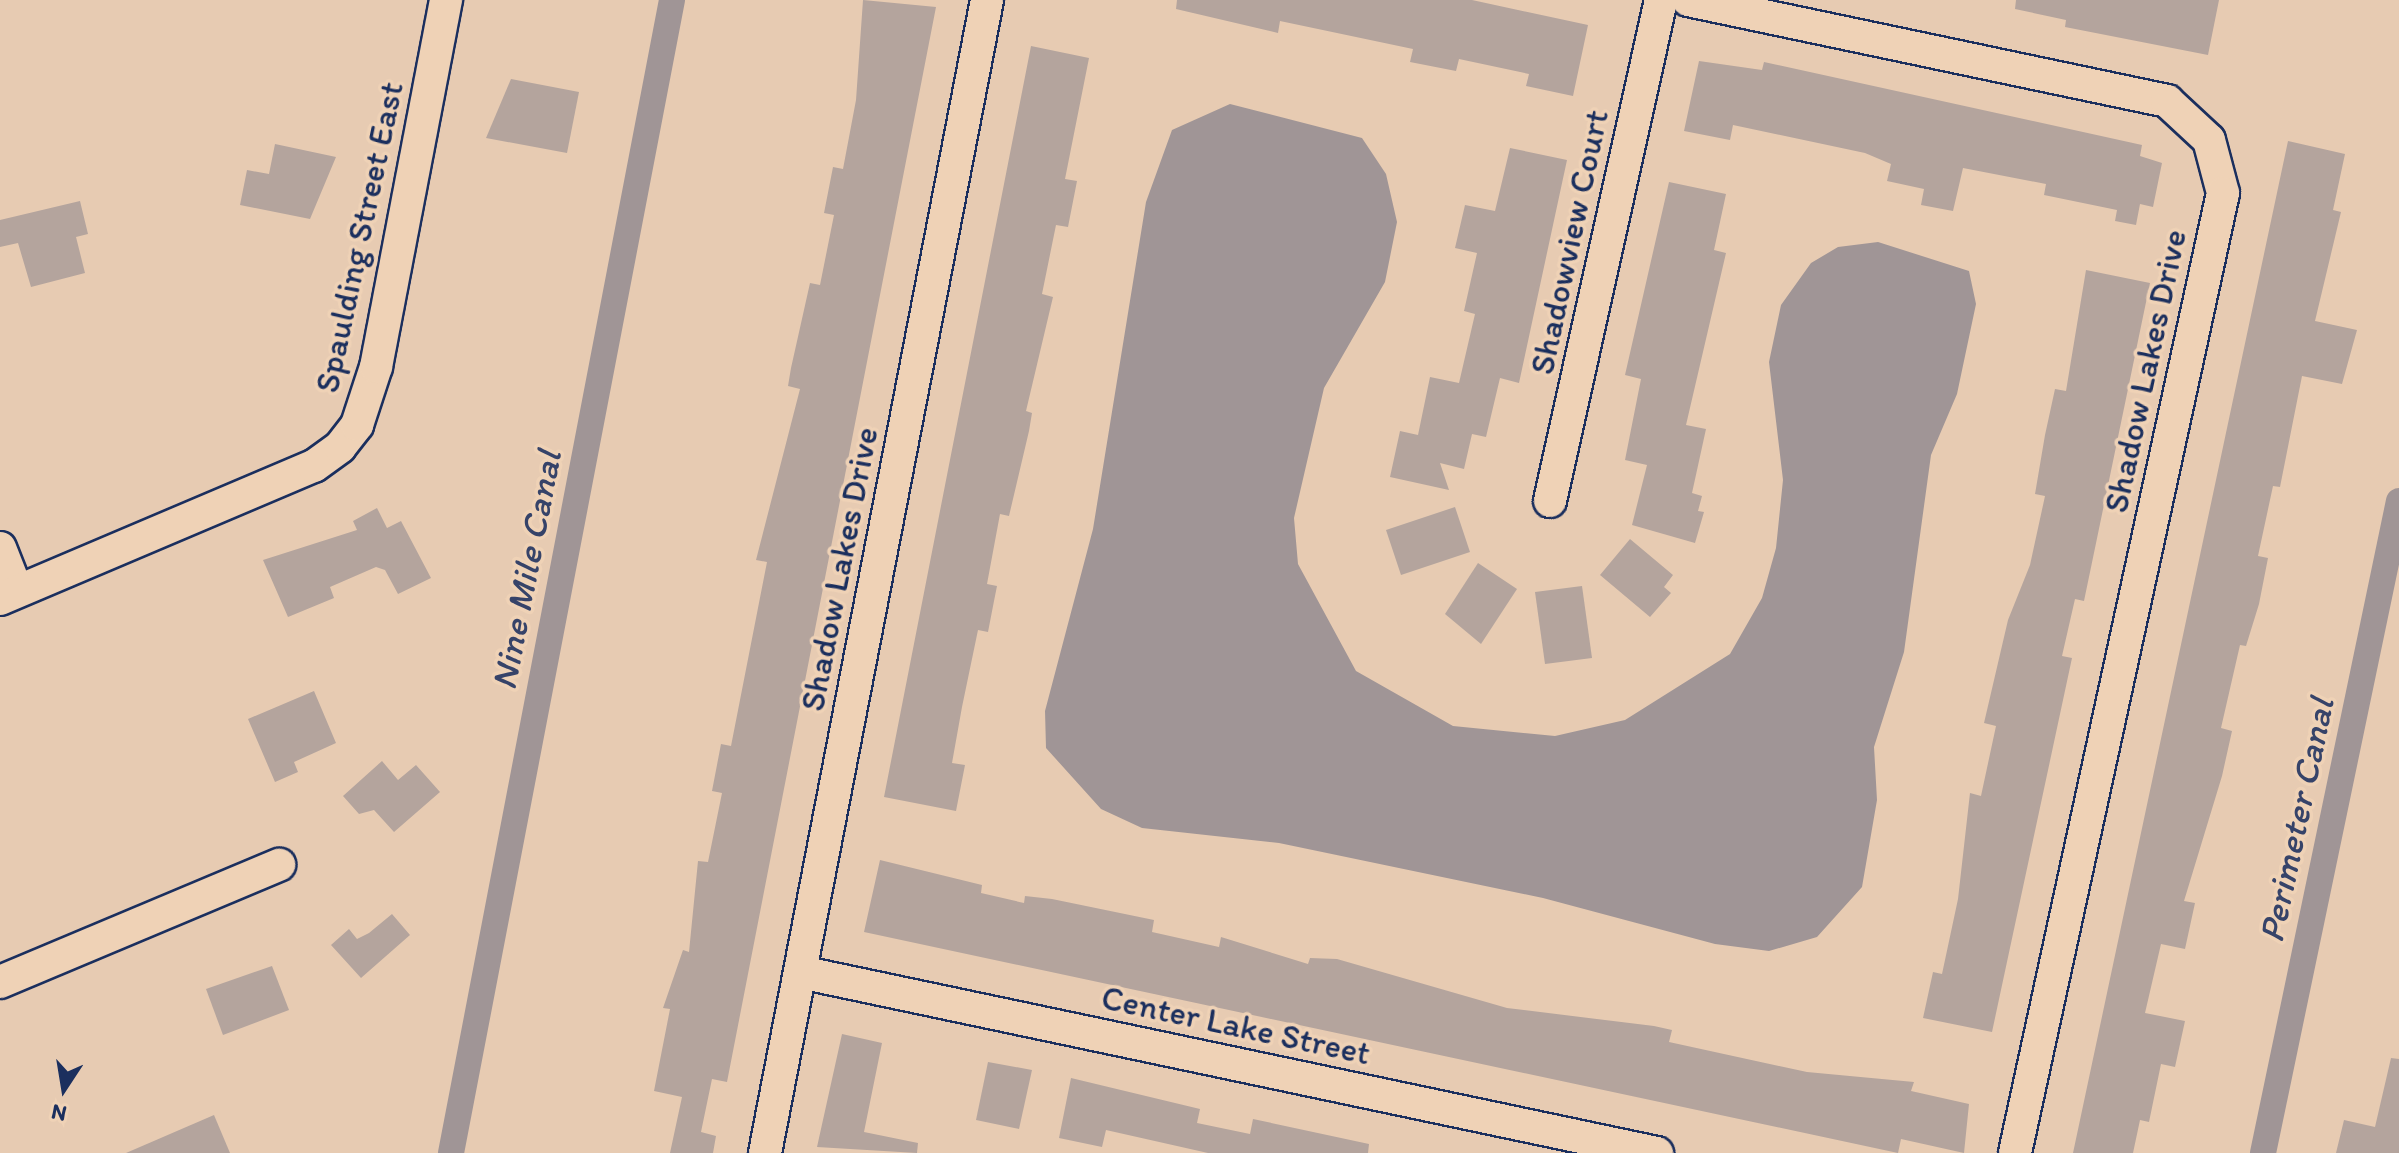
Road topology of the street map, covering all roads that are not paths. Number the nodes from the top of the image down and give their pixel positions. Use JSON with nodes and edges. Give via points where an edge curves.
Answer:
{"nodes":[{"id":1,"x":446,"y":0,"type":"edge"},
{"id":2,"x":987,"y":0,"type":"edge"},
{"id":3,"x":1661,"y":0,"type":"edge"},
{"id":4,"x":1688,"y":0,"type":"edge"},
{"id":5,"x":1550,"y":501,"type":"dead end"},
{"id":6,"x":0,"y":548,"type":"edge"},
{"id":7,"x":9,"y":595,"type":"edge"},
{"id":8,"x":279,"y":865,"type":"dead end"},
{"id":9,"x":800,"y":972,"type":"junction"},
{"id":10,"x":0,"y":982,"type":"edge"},
{"id":11,"x":765,"y":1153,"type":"edge"},
{"id":12,"x":1657,"y":1153,"type":"edge"},
{"id":13,"x":2015,"y":1153,"type":"edge"}],
"edges":[{"from":1,"to":7,"type":"street","name":"Spaulding Street East","via":[[376,367],[357,425],[314,466]]},
{"from":2,"to":9,"type":"street","name":"Shadow Lakes Drive"},
{"from":3,"to":5,"type":"street","name":"Shadowview Court"},
{"from":4,"to":13,"type":"street","name":"Shadow Lakes Drive","via":[[2167,101],[2209,140],[2223,193]]},
{"from":6,"to":7,"type":"street"},
{"from":8,"to":10,"type":"street"},
{"from":9,"to":11,"type":"street","name":"Shadow Lakes Drive"},
{"from":9,"to":12,"type":"street","name":"Center Lake Street"}]}
